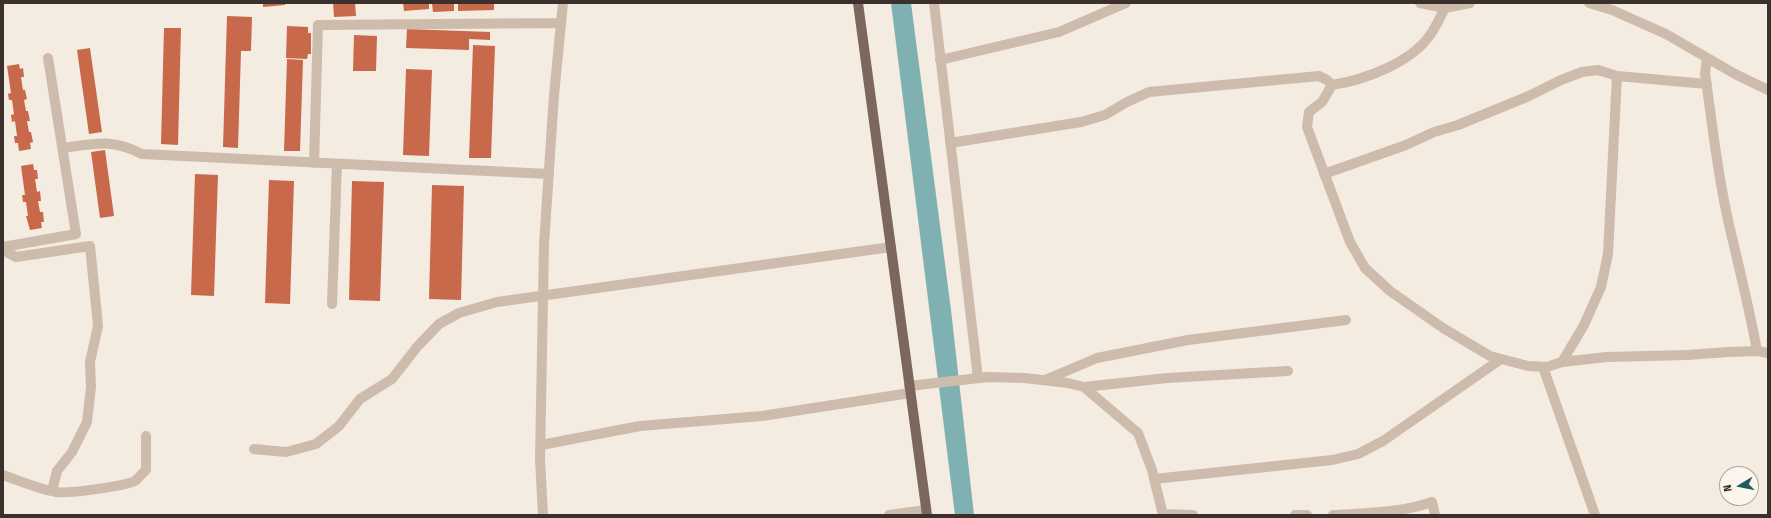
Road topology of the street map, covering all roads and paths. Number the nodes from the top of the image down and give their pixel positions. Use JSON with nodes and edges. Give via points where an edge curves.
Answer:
{"nodes":[{"id":1,"x":563,"y":3,"type":"edge"},
{"id":2,"x":858,"y":3,"type":"edge"},
{"id":3,"x":934,"y":3,"type":"edge"},
{"id":4,"x":1126,"y":3,"type":"edge"},
{"id":5,"x":1420,"y":3,"type":"edge"},
{"id":6,"x":1470,"y":3,"type":"edge"},
{"id":7,"x":1589,"y":3,"type":"edge"},
{"id":8,"x":1445,"y":8,"type":"junction"},
{"id":9,"x":561,"y":23,"type":"junction"},
{"id":10,"x":48,"y":58,"type":"dead end"},
{"id":11,"x":1707,"y":58,"type":"junction"},
{"id":12,"x":940,"y":60,"type":"junction"},
{"id":13,"x":1618,"y":76,"type":"junction"},
{"id":14,"x":1707,"y":84,"type":"junction"},
{"id":15,"x":1332,"y":85,"type":"junction"},
{"id":16,"x":1768,"y":90,"type":"edge"},
{"id":17,"x":950,"y":143,"type":"junction"},
{"id":18,"x":62,"y":148,"type":"junction"},
{"id":19,"x":314,"y":163,"type":"junction"},
{"id":20,"x":337,"y":164,"type":"junction"},
{"id":21,"x":549,"y":174,"type":"junction"},
{"id":22,"x":1324,"y":174,"type":"junction"},
{"id":23,"x":891,"y":247,"type":"junction"},
{"id":24,"x":3,"y":249,"type":"edge"},
{"id":25,"x":543,"y":297,"type":"junction"},
{"id":26,"x":332,"y":304,"type":"dead end"},
{"id":27,"x":1346,"y":320,"type":"dead end"},
{"id":28,"x":1757,"y":351,"type":"junction"},
{"id":29,"x":1768,"y":353,"type":"edge"},
{"id":30,"x":1501,"y":359,"type":"junction"},
{"id":31,"x":1562,"y":362,"type":"junction"},
{"id":32,"x":1543,"y":367,"type":"junction"},
{"id":33,"x":1288,"y":371,"type":"dead end"},
{"id":34,"x":978,"y":378,"type":"junction"},
{"id":35,"x":1044,"y":380,"type":"junction"},
{"id":36,"x":1084,"y":387,"type":"junction"},
{"id":37,"x":910,"y":390,"type":"junction"},
{"id":38,"x":146,"y":436,"type":"dead end"},
{"id":39,"x":541,"y":445,"type":"junction"},
{"id":40,"x":254,"y":449,"type":"dead end"},
{"id":41,"x":3,"y":475,"type":"edge"},
{"id":42,"x":1154,"y":479,"type":"junction"},
{"id":43,"x":52,"y":491,"type":"junction"},
{"id":44,"x":926,"y":512,"type":"edge"},
{"id":45,"x":1163,"y":514,"type":"edge"},
{"id":46,"x":543,"y":515,"type":"edge"},
{"id":47,"x":888,"y":515,"type":"edge"},
{"id":48,"x":1193,"y":515,"type":"edge"},
{"id":49,"x":1295,"y":515,"type":"edge"},
{"id":50,"x":1307,"y":515,"type":"edge"},
{"id":51,"x":1333,"y":515,"type":"edge"},
{"id":52,"x":1435,"y":515,"type":"edge"},
{"id":53,"x":1595,"y":515,"type":"edge"}],
"edges":[{"from":1,"to":9,"type":"street"},
{"from":2,"to":23,"type":"main road"},
{"from":3,"to":12,"type":"street"},
{"from":4,"to":12,"type":"street","via":[[1059,32]]},
{"from":5,"to":8,"type":"street"},
{"from":6,"to":8,"type":"street"},
{"from":7,"to":11,"type":"street","via":[[1612,10],[1666,34]]},
{"from":8,"to":15,"type":"street","via":[[1429,36],[1412,54],[1388,68]]},
{"from":9,"to":19,"type":"street","via":[[318,25]]},
{"from":9,"to":21,"type":"street"},
{"from":10,"to":18,"type":"street"},
{"from":11,"to":14,"type":"street"},
{"from":11,"to":16,"type":"street"},
{"from":12,"to":17,"type":"street"},
{"from":13,"to":14,"type":"street"},
{"from":13,"to":22,"type":"street","via":[[1598,70],[1582,72],[1458,125]]},
{"from":13,"to":31,"type":"street","via":[[1608,254],[1601,287],[1584,325]]},
{"from":14,"to":28,"type":"street","via":[[1723,192]]},
{"from":15,"to":17,"type":"street","via":[[1320,76],[1149,92],[1105,115],[1081,122]]},
{"from":15,"to":22,"type":"street","via":[[1322,102],[1309,112],[1307,127]]},
{"from":17,"to":34,"type":"street"},
{"from":18,"to":19,"type":"street","via":[[112,143],[142,154]]},
{"from":18,"to":24,"type":"street","via":[[76,234]]},
{"from":19,"to":20,"type":"street"},
{"from":20,"to":21,"type":"street"},
{"from":20,"to":26,"type":"street"},
{"from":21,"to":25,"type":"street"},
{"from":22,"to":30,"type":"street","via":[[1350,242],[1365,268],[1390,291],[1443,328],[1490,356]]},
{"from":23,"to":25,"type":"street"},
{"from":23,"to":37,"type":"main road"},
{"from":24,"to":43,"type":"street","via":[[16,257],[90,246],[98,326],[90,362],[91,387],[86,422],[72,452],[57,471]]},
{"from":25,"to":39,"type":"street"},
{"from":25,"to":40,"type":"street","via":[[497,302],[452,316],[439,324],[417,347],[392,379],[360,399],[339,426],[316,444],[286,452]]},
{"from":27,"to":35,"type":"street","via":[[1181,341],[1097,358]]},
{"from":28,"to":29,"type":"street"},
{"from":28,"to":31,"type":"street","via":[[1607,357]]},
{"from":30,"to":32,"type":"street"},
{"from":30,"to":42,"type":"street","via":[[1383,441],[1358,454],[1332,460]]},
{"from":31,"to":32,"type":"street"},
{"from":32,"to":53,"type":"street"},
{"from":33,"to":36,"type":"street","via":[[1167,378]]},
{"from":34,"to":35,"type":"street"},
{"from":34,"to":37,"type":"street"},
{"from":35,"to":36,"type":"street"},
{"from":36,"to":42,"type":"street","via":[[1138,433]]},
{"from":37,"to":39,"type":"street","via":[[762,416],[640,426]]},
{"from":37,"to":44,"type":"main road"},
{"from":38,"to":43,"type":"street","via":[[146,470],[136,480],[125,485],[81,491]]},
{"from":39,"to":46,"type":"street"},
{"from":41,"to":43,"type":"street"},
{"from":42,"to":45,"type":"street"},
{"from":44,"to":47,"type":"street"},
{"from":45,"to":48,"type":"street"},
{"from":49,"to":50,"type":"street"},
{"from":51,"to":52,"type":"street","via":[[1384,512],[1418,507],[1432,502]]}]}
